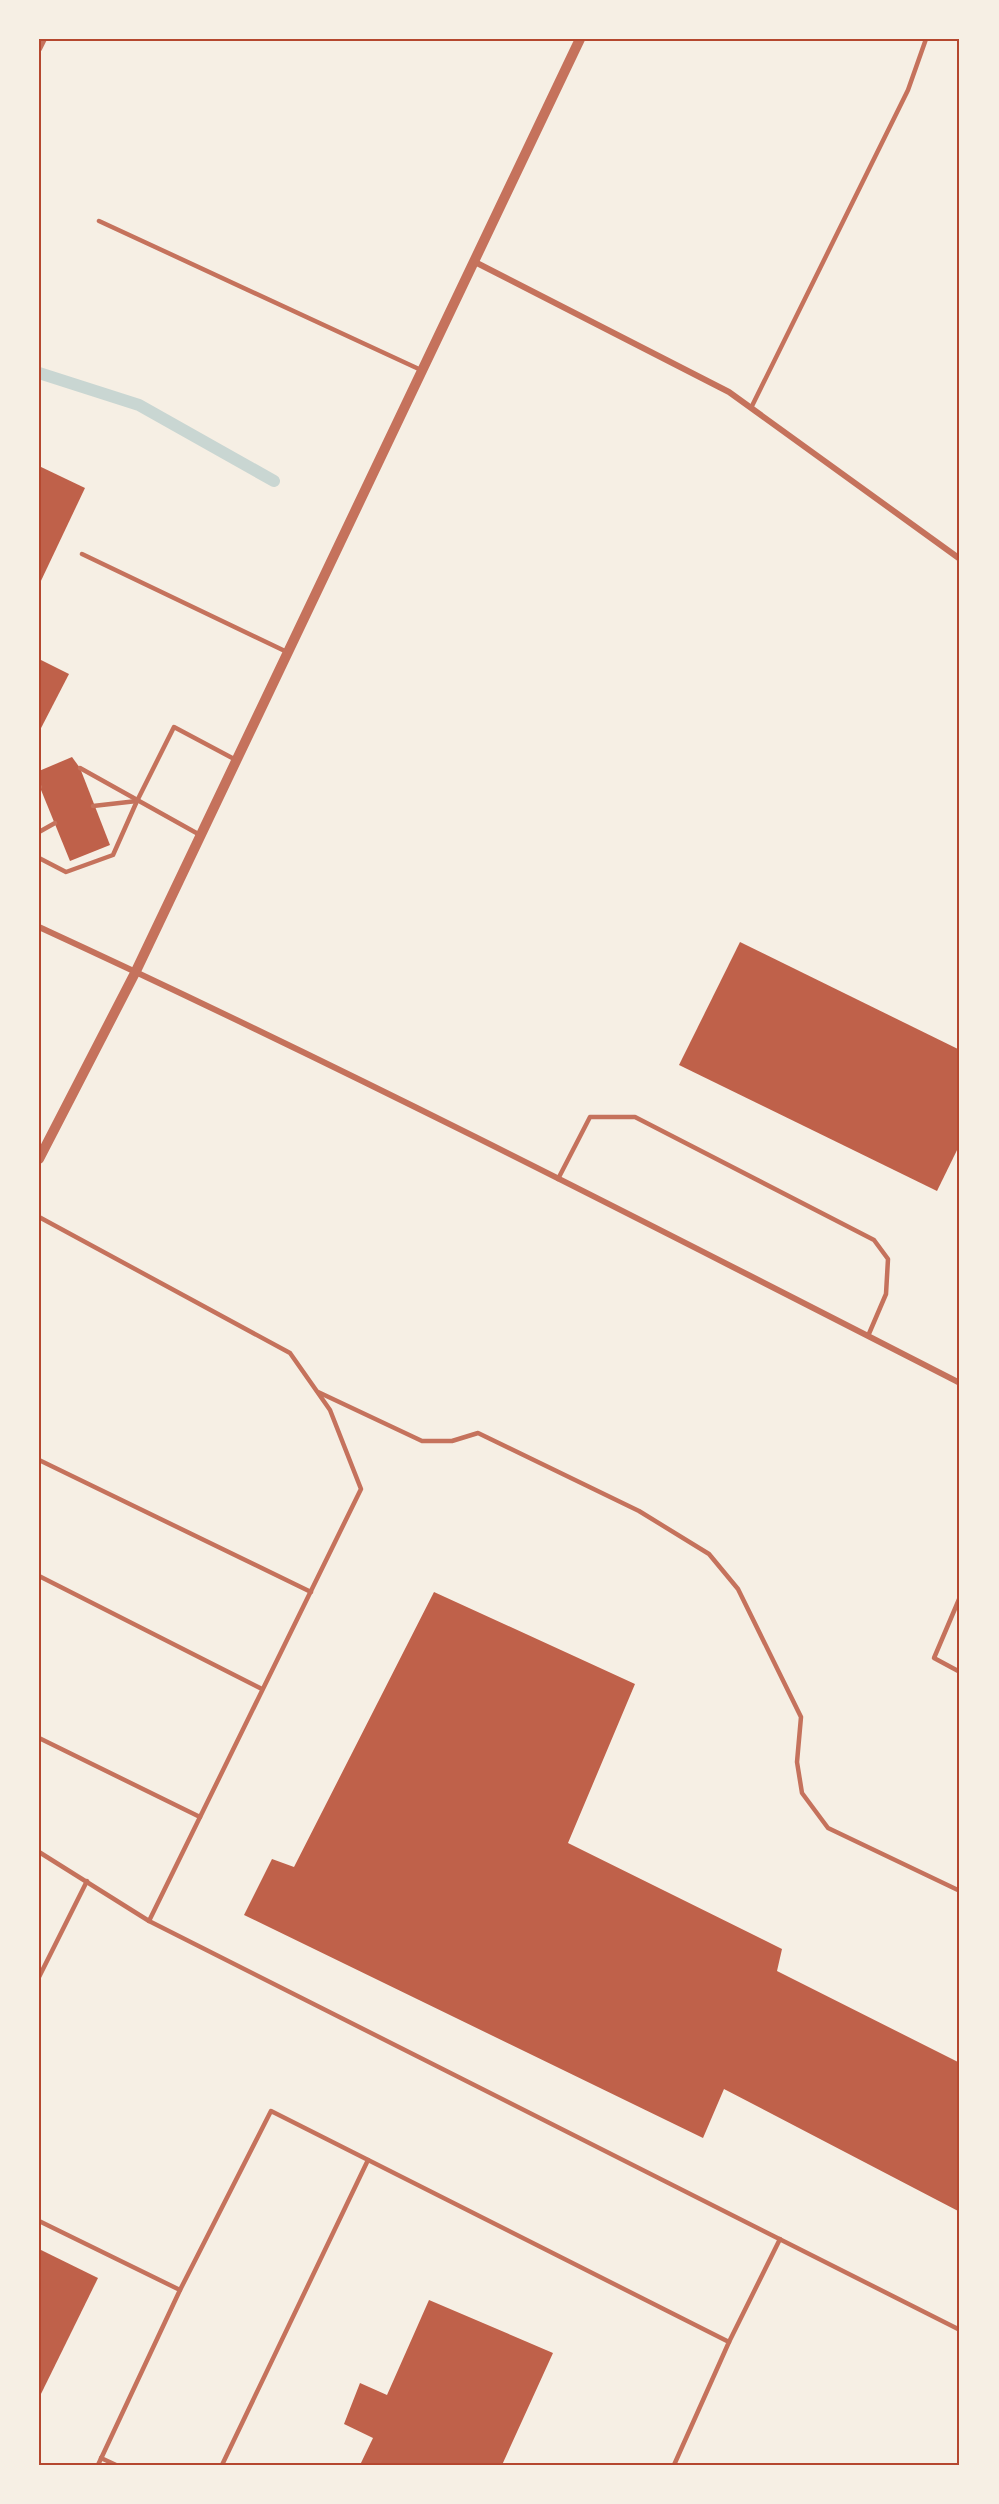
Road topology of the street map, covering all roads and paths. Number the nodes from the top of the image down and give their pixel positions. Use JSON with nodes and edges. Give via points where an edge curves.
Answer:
{"nodes":[{"id":1,"x":44,"y":39,"type":"edge"},
{"id":2,"x":580,"y":39,"type":"edge"},
{"id":3,"x":926,"y":39,"type":"edge"},
{"id":4,"x":39,"y":49,"type":"edge"},
{"id":5,"x":99,"y":221,"type":"dead end"},
{"id":6,"x":472,"y":261,"type":"junction"},
{"id":7,"x":421,"y":370,"type":"junction"},
{"id":8,"x":751,"y":408,"type":"junction"},
{"id":9,"x":82,"y":554,"type":"dead end"},
{"id":10,"x":960,"y":559,"type":"edge"},
{"id":11,"x":287,"y":652,"type":"junction"},
{"id":12,"x":236,"y":760,"type":"junction"},
{"id":13,"x":80,"y":768,"type":"dead end"},
{"id":14,"x":137,"y":801,"type":"junction"},
{"id":15,"x":93,"y":806,"type":"dead end"},
{"id":16,"x":55,"y":823,"type":"dead end"},
{"id":17,"x":39,"y":832,"type":"edge"},
{"id":18,"x":200,"y":835,"type":"junction"},
{"id":19,"x":39,"y":858,"type":"edge"},
{"id":20,"x":39,"y":927,"type":"edge"},
{"id":21,"x":136,"y":971,"type":"junction"},
{"id":22,"x":39,"y":1159,"type":"edge"},
{"id":23,"x":558,"y":1179,"type":"junction"},
{"id":24,"x":39,"y":1217,"type":"edge"},
{"id":25,"x":868,"y":1336,"type":"junction"},
{"id":26,"x":960,"y":1383,"type":"edge"},
{"id":27,"x":317,"y":1391,"type":"junction"},
{"id":28,"x":39,"y":1460,"type":"edge"},
{"id":29,"x":39,"y":1576,"type":"edge"},
{"id":30,"x":311,"y":1592,"type":"junction"},
{"id":31,"x":960,"y":1597,"type":"edge"},
{"id":32,"x":960,"y":1672,"type":"edge"},
{"id":33,"x":262,"y":1689,"type":"junction"},
{"id":34,"x":39,"y":1738,"type":"edge"},
{"id":35,"x":200,"y":1817,"type":"junction"},
{"id":36,"x":39,"y":1852,"type":"edge"},
{"id":37,"x":87,"y":1881,"type":"junction"},
{"id":38,"x":960,"y":1891,"type":"edge"},
{"id":39,"x":149,"y":1921,"type":"junction"},
{"id":40,"x":39,"y":1977,"type":"edge"},
{"id":41,"x":368,"y":2160,"type":"junction"},
{"id":42,"x":39,"y":2221,"type":"edge"},
{"id":43,"x":780,"y":2239,"type":"junction"},
{"id":44,"x":180,"y":2290,"type":"junction"},
{"id":45,"x":960,"y":2330,"type":"edge"},
{"id":46,"x":729,"y":2342,"type":"junction"},
{"id":47,"x":101,"y":2458,"type":"junction"},
{"id":48,"x":98,"y":2465,"type":"edge"},
{"id":49,"x":116,"y":2465,"type":"edge"},
{"id":50,"x":222,"y":2465,"type":"edge"},
{"id":51,"x":674,"y":2465,"type":"edge"}],
"edges":[{"from":1,"to":4,"type":"street"},
{"from":2,"to":6,"type":"street"},
{"from":3,"to":8,"type":"lane","via":[[908,90]]},
{"from":5,"to":7,"type":"lane"},
{"from":6,"to":7,"type":"street"},
{"from":6,"to":8,"type":"street","via":[[729,392]]},
{"from":7,"to":11,"type":"street"},
{"from":8,"to":10,"type":"street"},
{"from":9,"to":11,"type":"lane"},
{"from":11,"to":12,"type":"street"},
{"from":12,"to":14,"type":"lane","via":[[174,727]]},
{"from":12,"to":18,"type":"street"},
{"from":13,"to":14,"type":"lane"},
{"from":14,"to":15,"type":"lane"},
{"from":14,"to":18,"type":"lane"},
{"from":14,"to":19,"type":"lane","via":[[113,855],[66,872]]},
{"from":16,"to":17,"type":"lane"},
{"from":18,"to":21,"type":"street"},
{"from":20,"to":21,"type":"street"},
{"from":21,"to":22,"type":"street"},
{"from":21,"to":23,"type":"street"},
{"from":23,"to":25,"type":"street"},
{"from":23,"to":25,"type":"lane","via":[[590,1117],[635,1117],[874,1240],[888,1258],[886,1294]]},
{"from":24,"to":27,"type":"lane","via":[[290,1353]]},
{"from":25,"to":26,"type":"street"},
{"from":27,"to":30,"type":"lane","via":[[330,1410],[361,1489]]},
{"from":27,"to":38,"type":"lane","via":[[422,1441],[452,1441],[478,1434],[639,1511],[709,1554],[738,1589],[801,1718],[797,1762],[802,1794],[828,1828]]},
{"from":28,"to":30,"type":"lane"},
{"from":29,"to":33,"type":"lane"},
{"from":30,"to":33,"type":"lane"},
{"from":31,"to":32,"type":"lane","via":[[934,1658]]},
{"from":33,"to":35,"type":"lane"},
{"from":34,"to":35,"type":"lane"},
{"from":35,"to":39,"type":"lane"},
{"from":36,"to":37,"type":"lane"},
{"from":37,"to":39,"type":"lane"},
{"from":37,"to":40,"type":"lane"},
{"from":39,"to":43,"type":"lane"},
{"from":41,"to":44,"type":"lane","via":[[271,2112]]},
{"from":41,"to":46,"type":"lane"},
{"from":41,"to":50,"type":"lane"},
{"from":42,"to":44,"type":"lane"},
{"from":43,"to":45,"type":"lane"},
{"from":43,"to":46,"type":"lane"},
{"from":44,"to":47,"type":"lane"},
{"from":46,"to":51,"type":"lane"},
{"from":47,"to":48,"type":"lane"},
{"from":47,"to":49,"type":"lane"}]}
